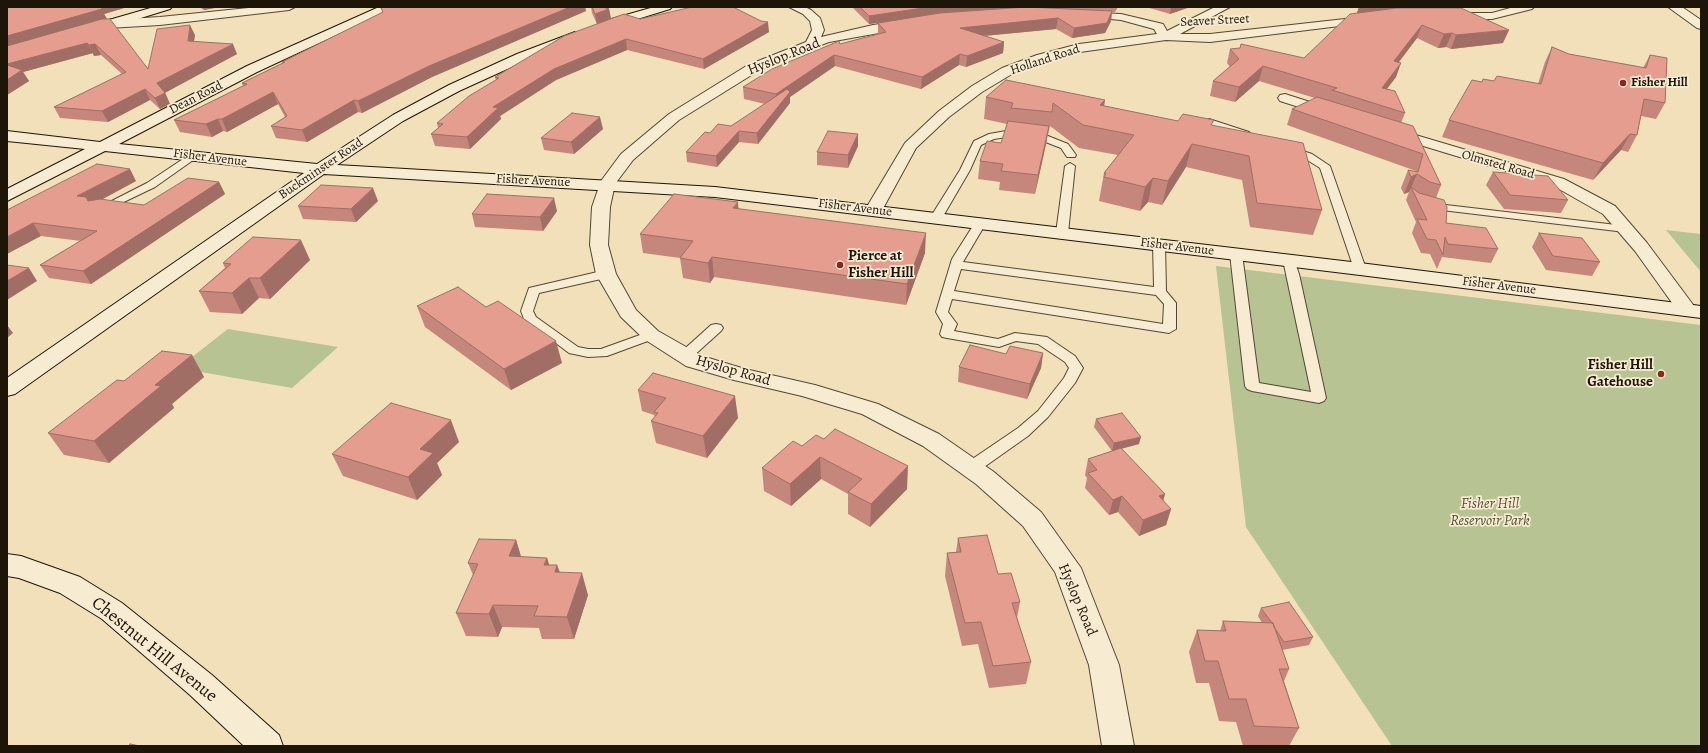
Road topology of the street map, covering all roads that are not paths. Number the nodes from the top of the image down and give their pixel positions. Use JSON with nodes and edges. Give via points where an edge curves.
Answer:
{"nodes":[{"id":1,"x":166,"y":7,"type":"edge"},
{"id":2,"x":289,"y":7,"type":"edge"},
{"id":3,"x":388,"y":7,"type":"edge"},
{"id":4,"x":666,"y":7,"type":"edge"},
{"id":5,"x":795,"y":7,"type":"edge"},
{"id":6,"x":1224,"y":7,"type":"edge"},
{"id":7,"x":1528,"y":7,"type":"edge"},
{"id":8,"x":1674,"y":7,"type":"edge"},
{"id":9,"x":1069,"y":14,"type":"edge"},
{"id":10,"x":1434,"y":16,"type":"edge"},
{"id":11,"x":1384,"y":18,"type":"edge"},
{"id":12,"x":917,"y":22,"type":"edge"},
{"id":13,"x":108,"y":24,"type":"junction"},
{"id":14,"x":1701,"y":25,"type":"edge"},
{"id":15,"x":70,"y":35,"type":"edge"},
{"id":16,"x":1164,"y":37,"type":"junction"},
{"id":17,"x":811,"y":45,"type":"junction"},
{"id":18,"x":1285,"y":98,"type":"dead end"},
{"id":19,"x":1347,"y":118,"type":"edge"},
{"id":20,"x":1209,"y":122,"type":"edge"},
{"id":21,"x":1377,"y":128,"type":"edge"},
{"id":22,"x":7,"y":136,"type":"edge"},
{"id":23,"x":1259,"y":139,"type":"edge"},
{"id":24,"x":102,"y":146,"type":"junction"},
{"id":25,"x":1280,"y":146,"type":"edge"},
{"id":26,"x":1071,"y":155,"type":"dead end"},
{"id":27,"x":192,"y":156,"type":"junction"},
{"id":28,"x":1070,"y":166,"type":"dead end"},
{"id":29,"x":319,"y":169,"type":"junction"},
{"id":30,"x":606,"y":184,"type":"junction"},
{"id":31,"x":7,"y":196,"type":"edge"},
{"id":32,"x":1418,"y":203,"type":"edge"},
{"id":33,"x":99,"y":210,"type":"edge"},
{"id":34,"x":874,"y":210,"type":"junction"},
{"id":35,"x":936,"y":218,"type":"junction"},
{"id":36,"x":980,"y":223,"type":"junction"},
{"id":37,"x":1625,"y":229,"type":"junction"},
{"id":38,"x":1062,"y":233,"type":"junction"},
{"id":39,"x":1159,"y":244,"type":"junction"},
{"id":40,"x":1236,"y":254,"type":"junction"},
{"id":41,"x":1289,"y":260,"type":"junction"},
{"id":42,"x":956,"y":265,"type":"junction"},
{"id":43,"x":1360,"y":269,"type":"junction"},
{"id":44,"x":606,"y":274,"type":"junction"},
{"id":45,"x":1160,"y":292,"type":"junction"},
{"id":46,"x":947,"y":294,"type":"junction"},
{"id":47,"x":1694,"y":311,"type":"edge"},
{"id":48,"x":716,"y":328,"type":"dead end"},
{"id":49,"x":651,"y":335,"type":"junction"},
{"id":50,"x":684,"y":356,"type":"junction"},
{"id":51,"x":7,"y":389,"type":"edge"},
{"id":52,"x":972,"y":468,"type":"junction"},
{"id":53,"x":7,"y":565,"type":"edge"},
{"id":54,"x":267,"y":746,"type":"edge"},
{"id":55,"x":1118,"y":746,"type":"edge"}],
"edges":[{"from":1,"to":13,"type":"street"},
{"from":2,"to":13,"type":"street"},
{"from":3,"to":24,"type":"street","name":"Dean Road","via":[[280,55]]},
{"from":4,"to":29,"type":"street","name":"Buckminster Road","via":[[522,56],[398,118]]},
{"from":5,"to":17,"type":"street","via":[[807,12],[816,20],[818,30]]},
{"from":6,"to":16,"type":"street","name":"Holland Road"},
{"from":7,"to":10,"type":"street","via":[[1492,16]]},
{"from":8,"to":14,"type":"street"},
{"from":9,"to":16,"type":"street","via":[[1121,17],[1147,23],[1160,27]]},
{"from":11,"to":16,"type":"street","name":"Seaver Street","via":[[1210,38]]},
{"from":12,"to":17,"type":"street","name":"Hyslop Road","via":[[873,29]]},
{"from":13,"to":15,"type":"street"},
{"from":16,"to":34,"type":"street","name":"Holland Road","via":[[1079,48],[1007,71],[977,89],[944,114],[910,146]]},
{"from":17,"to":30,"type":"street","name":"Hyslop Road","via":[[753,68],[674,117],[627,157]]},
{"from":18,"to":19,"type":"street"},
{"from":20,"to":23,"type":"lane"},
{"from":21,"to":37,"type":"street","name":"Olmsted Road","via":[[1558,182],[1609,210]]},
{"from":22,"to":24,"type":"street","name":"Fisher Avenue"},
{"from":24,"to":27,"type":"street","name":"Fisher Avenue"},
{"from":24,"to":31,"type":"street","name":"Dean Road"},
{"from":25,"to":43,"type":"lane","via":[[1308,156],[1325,166]]},
{"from":26,"to":35,"type":"lane","via":[[1065,146],[1045,138],[1006,134],[992,136],[977,143]]},
{"from":27,"to":29,"type":"street","name":"Fisher Avenue"},
{"from":27,"to":33,"type":"lane","via":[[151,185]]},
{"from":28,"to":38,"type":"lane"},
{"from":29,"to":30,"type":"street","name":"Fisher Avenue"},
{"from":29,"to":51,"type":"street","name":"Buckminster Road"},
{"from":30,"to":34,"type":"street","name":"Fisher Avenue","via":[[705,191]]},
{"from":30,"to":44,"type":"street","name":"Hyslop Road","via":[[601,206],[599,244]]},
{"from":32,"to":37,"type":"lane","via":[[1434,208]]},
{"from":34,"to":35,"type":"street","name":"Fisher Avenue"},
{"from":35,"to":36,"type":"street","name":"Fisher Avenue"},
{"from":36,"to":38,"type":"street","name":"Fisher Avenue"},
{"from":36,"to":42,"type":"lane"},
{"from":37,"to":47,"type":"street","name":"Olmsted Road"},
{"from":38,"to":39,"type":"street","name":"Fisher Avenue"},
{"from":39,"to":40,"type":"street","name":"Fisher Avenue"},
{"from":39,"to":45,"type":"lane"},
{"from":40,"to":41,"type":"street","name":"Fisher Avenue"},
{"from":40,"to":41,"type":"lane","via":[[1252,386],[1319,398]]},
{"from":41,"to":43,"type":"street","name":"Fisher Avenue"},
{"from":42,"to":45,"type":"lane"},
{"from":42,"to":46,"type":"lane"},
{"from":43,"to":47,"type":"street","name":"Fisher Avenue"},
{"from":44,"to":49,"type":"street","name":"Hyslop Road","via":[[628,313]]},
{"from":44,"to":49,"type":"lane","via":[[533,290],[528,310],[530,319],[574,350],[588,353],[602,353]]},
{"from":45,"to":46,"type":"lane","via":[[1170,303],[1169,328]]},
{"from":46,"to":52,"type":"lane","via":[[942,312],[950,324],[947,334],[999,343],[1016,337],[1042,340],[1070,358],[1076,368],[1070,380],[1043,414],[1023,432]]},
{"from":48,"to":50,"type":"lane"},
{"from":49,"to":50,"type":"street","name":"Hyslop Road"},
{"from":50,"to":52,"type":"street","name":"Hyslop Road","via":[[721,369],[807,390],[870,410],[931,440]]},
{"from":52,"to":55,"type":"street","name":"Hyslop Road","via":[[1032,519],[1067,568],[1104,665]]},
{"from":53,"to":54,"type":"street","name":"Chestnut Hill Avenue","via":[[21,567],[70,585],[112,611],[201,685]]}]}
